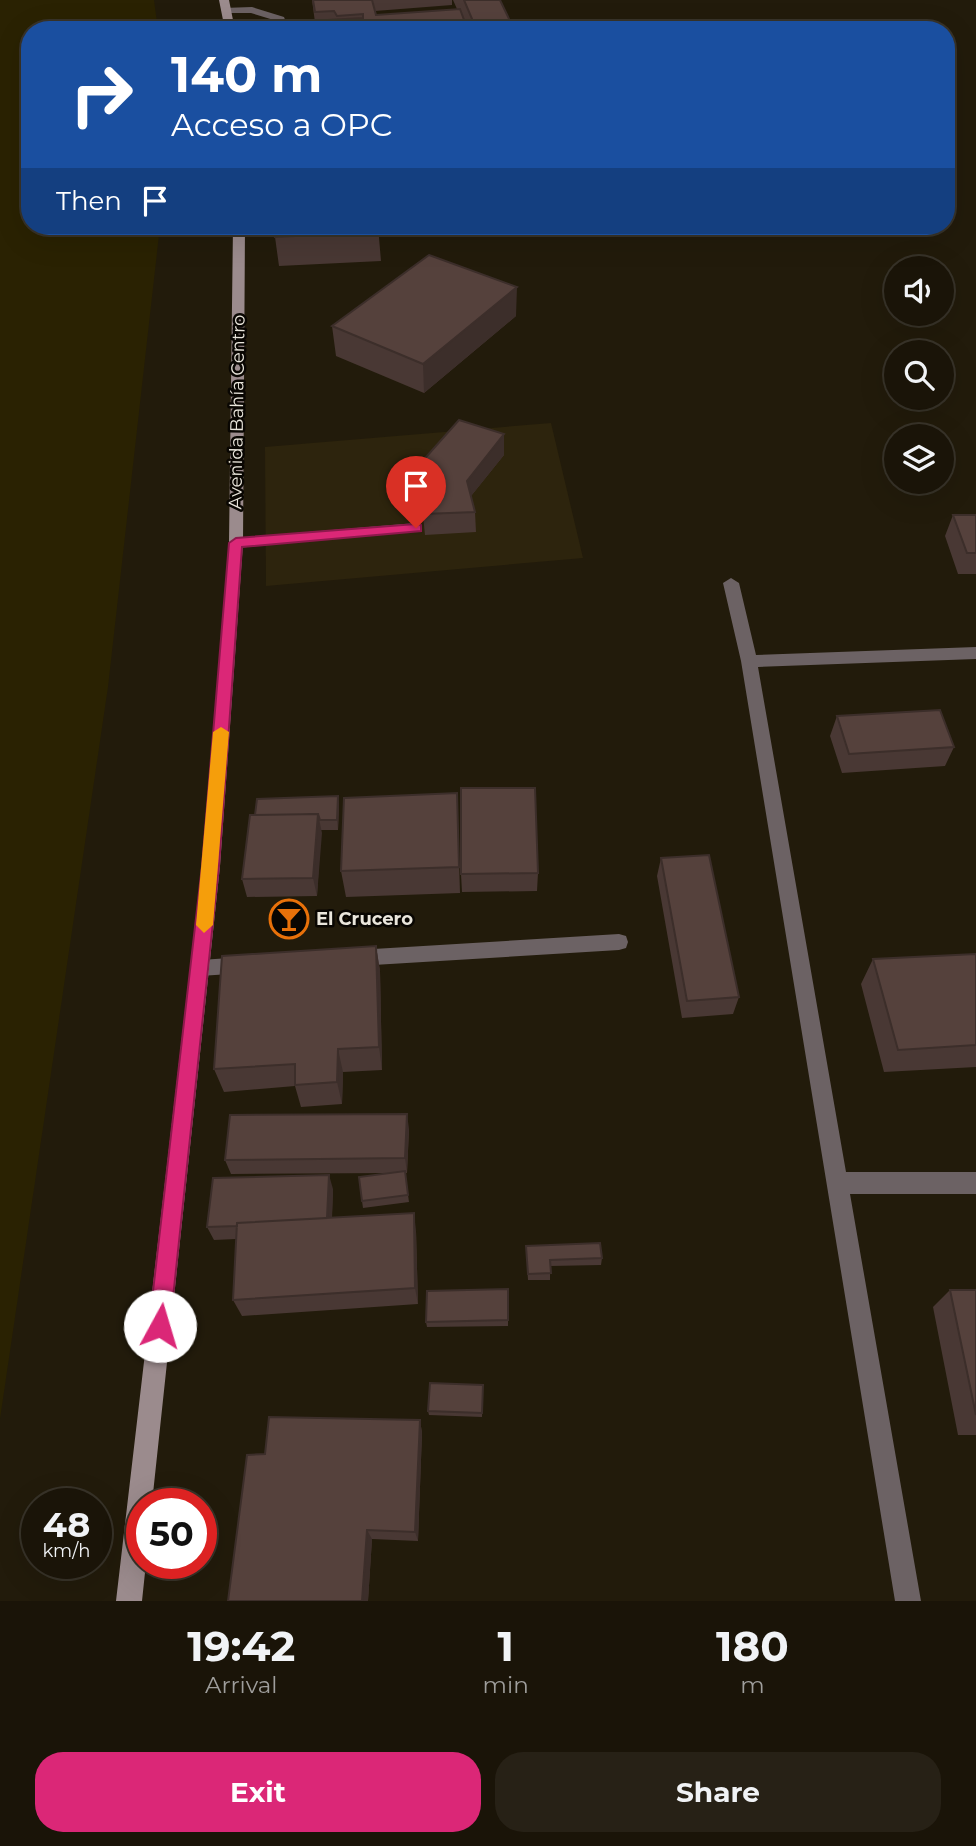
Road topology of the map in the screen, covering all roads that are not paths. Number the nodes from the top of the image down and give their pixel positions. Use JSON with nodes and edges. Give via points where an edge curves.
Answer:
{"nodes":[{"id":1,"x":225,"y":5,"type":"edge"},
{"id":2,"x":282,"y":21,"type":"edge"},
{"id":3,"x":239,"y":235,"type":"edge"},
{"id":4,"x":416,"y":528,"type":"dead end"},
{"id":5,"x":236,"y":543,"type":"junction"},
{"id":6,"x":731,"y":583,"type":"dead end"},
{"id":7,"x":976,"y":653,"type":"edge"},
{"id":8,"x":749,"y":661,"type":"junction"},
{"id":9,"x":619,"y":942,"type":"dead end"},
{"id":10,"x":335,"y":960,"type":"edge"},
{"id":11,"x":267,"y":964,"type":"edge"},
{"id":12,"x":200,"y":968,"type":"junction"},
{"id":13,"x":839,"y":1183,"type":"junction"},
{"id":14,"x":976,"y":1183,"type":"edge"},
{"id":15,"x":130,"y":1601,"type":"edge"},
{"id":16,"x":908,"y":1601,"type":"edge"}],
"edges":[{"from":1,"to":2,"type":"street","via":[[271,14]]},
{"from":3,"to":5,"type":"main road","name":"Avenida Bahía Centro"},
{"from":4,"to":5,"type":"street"},
{"from":5,"to":12,"type":"main road","name":"Avenida Bahía Centro"},
{"from":6,"to":8,"type":"street"},
{"from":7,"to":8,"type":"street"},
{"from":8,"to":13,"type":"street"},
{"from":9,"to":10,"type":"street"},
{"from":11,"to":12,"type":"street"},
{"from":12,"to":15,"type":"main road","name":"Avenida Bahía Centro"},
{"from":13,"to":14,"type":"street"},
{"from":13,"to":16,"type":"street"}]}
